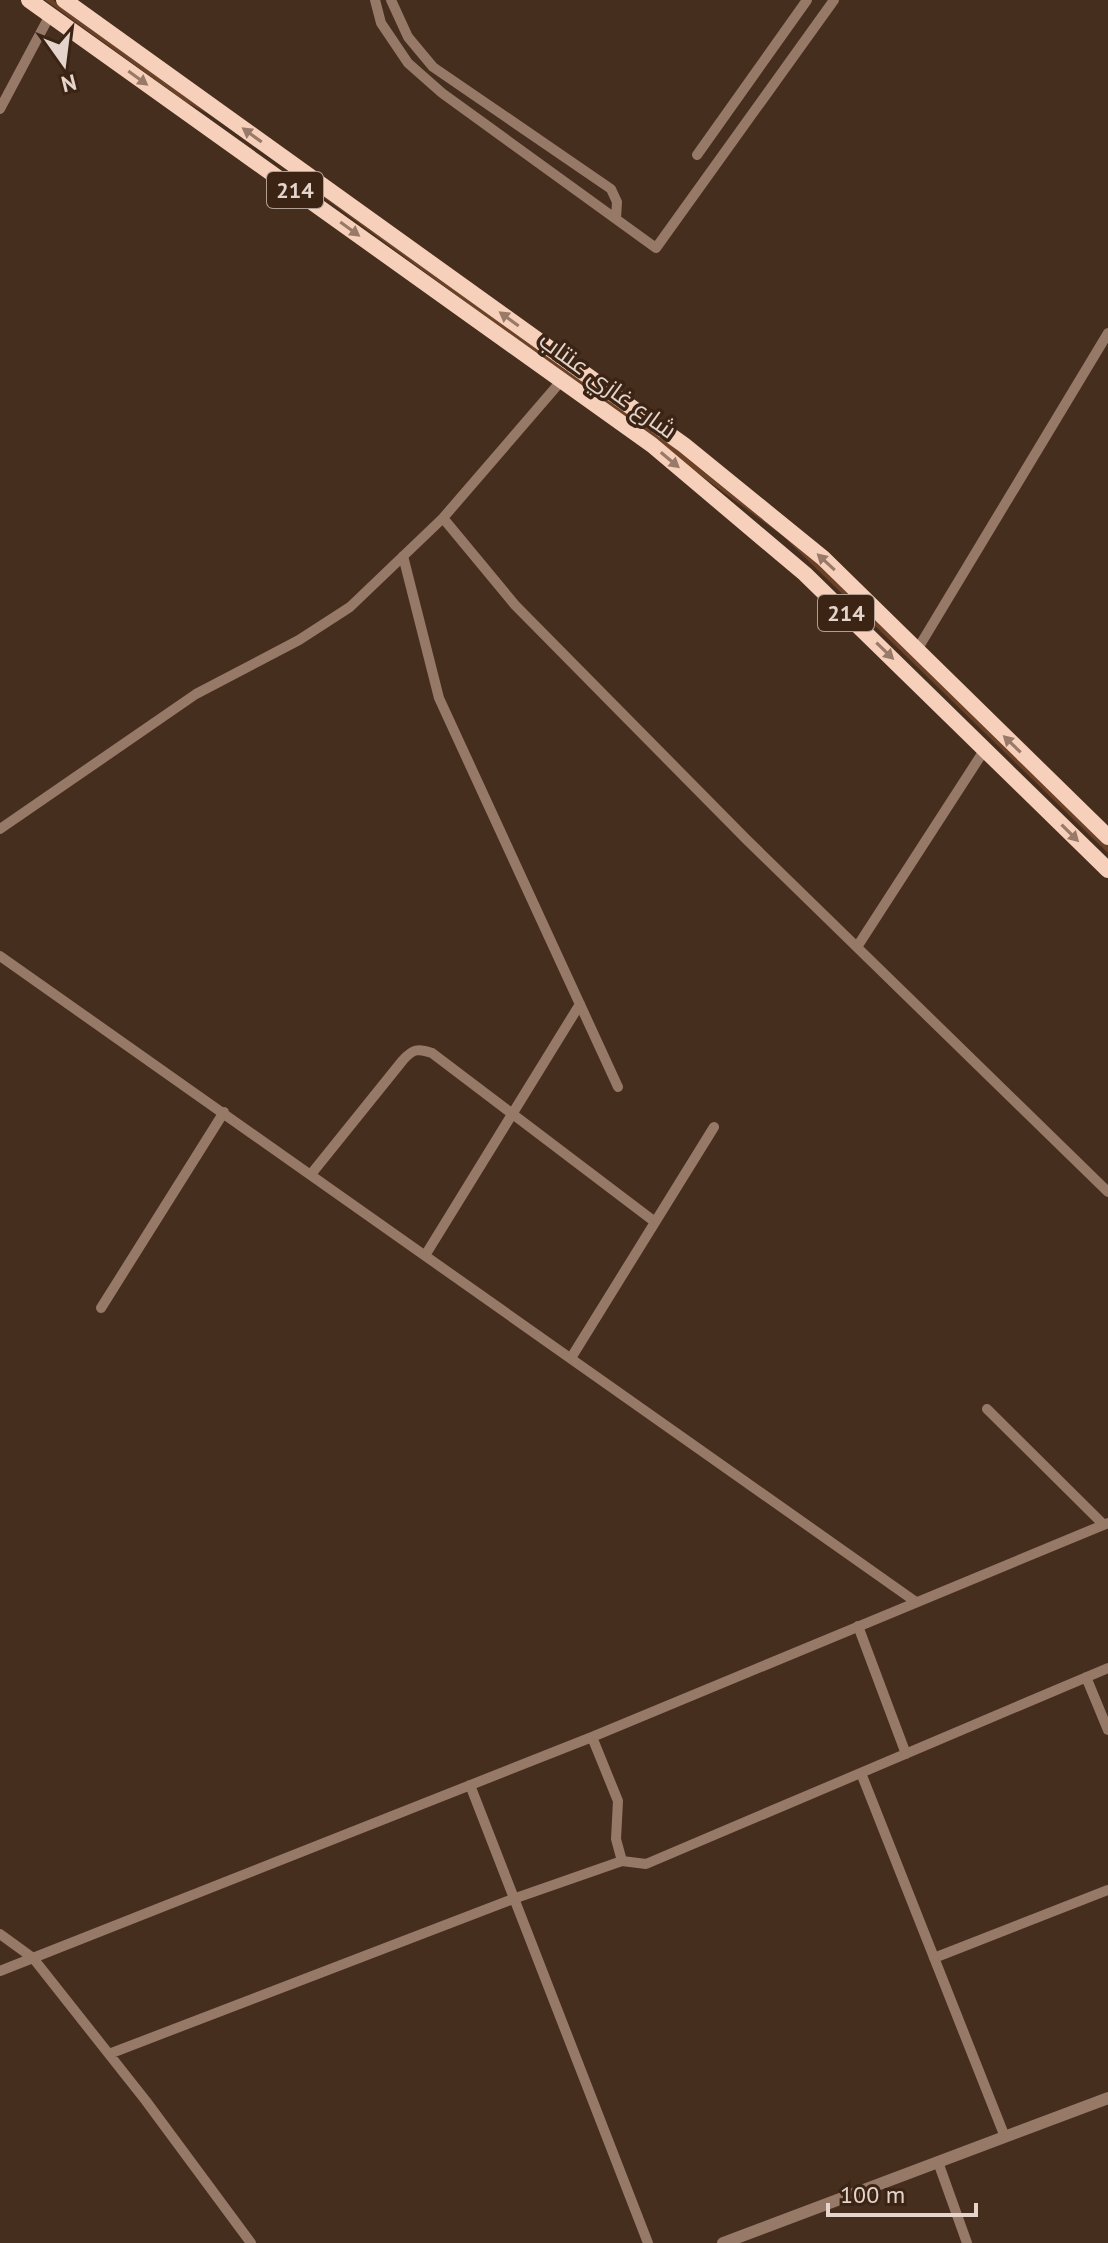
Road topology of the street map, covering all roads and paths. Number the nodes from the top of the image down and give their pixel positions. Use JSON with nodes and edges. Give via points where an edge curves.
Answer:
{"nodes":[{"id":1,"x":29,"y":0,"type":"edge"},
{"id":2,"x":64,"y":0,"type":"edge"},
{"id":3,"x":375,"y":0,"type":"edge"},
{"id":4,"x":391,"y":0,"type":"edge"},
{"id":5,"x":807,"y":0,"type":"edge"},
{"id":6,"x":834,"y":0,"type":"edge"},
{"id":7,"x":50,"y":15,"type":"junction"},
{"id":8,"x":0,"y":109,"type":"edge"},
{"id":9,"x":697,"y":155,"type":"dead end"},
{"id":10,"x":282,"y":157,"type":"junction"},
{"id":11,"x":271,"y":172,"type":"junction"},
{"id":12,"x":616,"y":218,"type":"junction"},
{"id":13,"x":1108,"y":333,"type":"edge"},
{"id":14,"x":562,"y":380,"type":"junction"},
{"id":15,"x":443,"y":518,"type":"junction"},
{"id":16,"x":403,"y":556,"type":"junction"},
{"id":17,"x":917,"y":650,"type":"junction"},
{"id":18,"x":985,"y":749,"type":"junction"},
{"id":19,"x":0,"y":829,"type":"edge"},
{"id":20,"x":1108,"y":837,"type":"edge"},
{"id":21,"x":1108,"y":870,"type":"edge"},
{"id":22,"x":857,"y":947,"type":"junction"},
{"id":23,"x":0,"y":956,"type":"edge"},
{"id":24,"x":580,"y":1004,"type":"junction"},
{"id":25,"x":618,"y":1087,"type":"dead end"},
{"id":26,"x":224,"y":1112,"type":"junction"},
{"id":27,"x":512,"y":1114,"type":"junction"},
{"id":28,"x":714,"y":1127,"type":"dead end"},
{"id":29,"x":312,"y":1173,"type":"junction"},
{"id":30,"x":1108,"y":1192,"type":"edge"},
{"id":31,"x":655,"y":1222,"type":"junction"},
{"id":32,"x":426,"y":1254,"type":"junction"},
{"id":33,"x":101,"y":1308,"type":"dead end"},
{"id":34,"x":571,"y":1358,"type":"junction"},
{"id":35,"x":987,"y":1409,"type":"dead end"},
{"id":36,"x":1106,"y":1524,"type":"edge"},
{"id":37,"x":916,"y":1602,"type":"junction"},
{"id":38,"x":858,"y":1626,"type":"junction"},
{"id":39,"x":1108,"y":1668,"type":"edge"},
{"id":40,"x":1086,"y":1677,"type":"junction"},
{"id":41,"x":1108,"y":1730,"type":"edge"},
{"id":42,"x":592,"y":1737,"type":"junction"},
{"id":43,"x":906,"y":1754,"type":"junction"},
{"id":44,"x":861,"y":1773,"type":"junction"},
{"id":45,"x":470,"y":1785,"type":"junction"},
{"id":46,"x":622,"y":1861,"type":"junction"},
{"id":47,"x":1108,"y":1890,"type":"edge"},
{"id":48,"x":513,"y":1899,"type":"junction"},
{"id":49,"x":0,"y":1934,"type":"edge"},
{"id":50,"x":33,"y":1958,"type":"junction"},
{"id":51,"x":934,"y":1958,"type":"junction"},
{"id":52,"x":0,"y":1971,"type":"edge"},
{"id":53,"x":109,"y":2054,"type":"junction"},
{"id":54,"x":1108,"y":2098,"type":"edge"},
{"id":55,"x":1005,"y":2137,"type":"junction"},
{"id":56,"x":938,"y":2162,"type":"junction"},
{"id":57,"x":251,"y":2243,"type":"edge"},
{"id":58,"x":648,"y":2243,"type":"edge"},
{"id":59,"x":723,"y":2243,"type":"edge"},
{"id":60,"x":967,"y":2243,"type":"edge"}],
"edges":[{"from":1,"to":7,"type":"highway","name":"شارع غازي عنتاب","number":"214"},
{"from":10,"to":2,"type":"highway","number":"214","one_way":true},
{"from":3,"to":12,"type":"street","via":[[381,23],[408,63]]},
{"from":4,"to":12,"type":"street","via":[[426,60],[611,189]]},
{"from":5,"to":9,"type":"street"},
{"from":6,"to":12,"type":"street","via":[[656,248]]},
{"from":7,"to":8,"type":"street"},
{"from":7,"to":11,"type":"highway","name":"شارع غازي عنتاب","number":"214","one_way":true},
{"from":10,"to":11,"type":"highway"},
{"from":17,"to":10,"type":"highway","number":"214","one_way":true,"via":[[823,558],[684,445]]},
{"from":11,"to":14,"type":"highway","name":"شارع غازي عنتاب","number":"214","one_way":true},
{"from":13,"to":17,"type":"street"},
{"from":14,"to":15,"type":"street"},
{"from":14,"to":18,"type":"highway","name":"شارع غازي عنتاب","number":"214","one_way":true,"via":[[652,445],[805,574]]},
{"from":15,"to":16,"type":"street"},
{"from":15,"to":22,"type":"street","via":[[515,605]]},
{"from":16,"to":19,"type":"street","via":[[350,607],[196,694]]},
{"from":16,"to":24,"type":"street","via":[[439,698]]},
{"from":20,"to":17,"type":"highway","number":"214","one_way":true},
{"from":18,"to":21,"type":"highway","name":"شارع غازي عنتاب","number":"214","one_way":true},
{"from":18,"to":22,"type":"street"},
{"from":22,"to":30,"type":"street"},
{"from":23,"to":26,"type":"street"},
{"from":24,"to":25,"type":"street"},
{"from":24,"to":27,"type":"street"},
{"from":26,"to":29,"type":"street"},
{"from":26,"to":33,"type":"street"},
{"from":27,"to":29,"type":"street","via":[[432,1053],[412,1051]]},
{"from":27,"to":31,"type":"street"},
{"from":27,"to":32,"type":"street"},
{"from":28,"to":31,"type":"street"},
{"from":29,"to":32,"type":"street"},
{"from":31,"to":34,"type":"street"},
{"from":32,"to":34,"type":"street"},
{"from":34,"to":37,"type":"street"},
{"from":35,"to":36,"type":"street"},
{"from":36,"to":37,"type":"street"},
{"from":37,"to":38,"type":"street"},
{"from":38,"to":42,"type":"street"},
{"from":38,"to":43,"type":"street"},
{"from":39,"to":40,"type":"street"},
{"from":40,"to":41,"type":"street"},
{"from":40,"to":43,"type":"street"},
{"from":42,"to":45,"type":"street"},
{"from":42,"to":46,"type":"street","via":[[618,1801],[616,1839]]},
{"from":43,"to":44,"type":"street"},
{"from":44,"to":46,"type":"street","via":[[646,1864]]},
{"from":44,"to":51,"type":"street"},
{"from":45,"to":48,"type":"street"},
{"from":45,"to":50,"type":"street"},
{"from":46,"to":48,"type":"street"},
{"from":47,"to":51,"type":"street"},
{"from":48,"to":53,"type":"street"},
{"from":48,"to":58,"type":"street"},
{"from":49,"to":50,"type":"street"},
{"from":50,"to":52,"type":"street"},
{"from":50,"to":53,"type":"street"},
{"from":51,"to":55,"type":"street"},
{"from":53,"to":57,"type":"street"},
{"from":54,"to":55,"type":"street"},
{"from":55,"to":56,"type":"street"},
{"from":56,"to":59,"type":"street"},
{"from":56,"to":60,"type":"street"}]}
